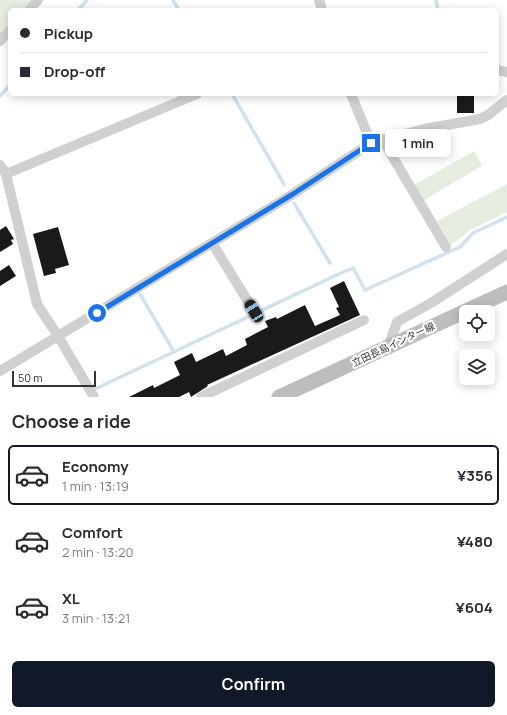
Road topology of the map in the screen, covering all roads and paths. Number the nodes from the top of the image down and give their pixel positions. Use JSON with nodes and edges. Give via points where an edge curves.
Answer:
{"nodes":[{"id":1,"x":38,"y":0,"type":"edge"},
{"id":2,"x":31,"y":8,"type":"edge"},
{"id":3,"x":8,"y":32,"type":"edge"},
{"id":4,"x":0,"y":41,"type":"edge"},
{"id":5,"x":192,"y":96,"type":"edge"},
{"id":6,"x":352,"y":96,"type":"edge"},
{"id":7,"x":507,"y":100,"type":"edge"},
{"id":8,"x":382,"y":139,"type":"junction"},
{"id":9,"x":371,"y":143,"type":"junction"},
{"id":10,"x":0,"y":165,"type":"edge"},
{"id":11,"x":6,"y":174,"type":"junction"},
{"id":12,"x":212,"y":243,"type":"junction"},
{"id":13,"x":446,"y":247,"type":"dead end"},
{"id":14,"x":507,"y":254,"type":"edge"},
{"id":15,"x":507,"y":292,"type":"edge"},
{"id":16,"x":254,"y":311,"type":"dead end"},
{"id":17,"x":364,"y":320,"type":"dead end"},
{"id":18,"x":58,"y":336,"type":"junction"},
{"id":19,"x":389,"y":345,"type":"junction"},
{"id":20,"x":0,"y":371,"type":"edge"},
{"id":21,"x":94,"y":397,"type":"edge"},
{"id":22,"x":201,"y":397,"type":"edge"},
{"id":23,"x":279,"y":397,"type":"edge"}],
"edges":[{"from":1,"to":2,"type":"street"},
{"from":3,"to":4,"type":"street"},
{"from":5,"to":11,"type":"street"},
{"from":6,"to":9,"type":"street"},
{"from":7,"to":8,"type":"street","via":[[480,119]]},
{"from":8,"to":9,"type":"street"},
{"from":8,"to":13,"type":"street"},
{"from":9,"to":12,"type":"street"},
{"from":10,"to":11,"type":"street"},
{"from":11,"to":18,"type":"street","via":[[37,304]]},
{"from":12,"to":16,"type":"street"},
{"from":12,"to":18,"type":"street"},
{"from":14,"to":19,"type":"street","via":[[397,322]]},
{"from":15,"to":19,"type":"main road","name":"立田長島インター線"},
{"from":17,"to":22,"type":"street"},
{"from":18,"to":20,"type":"street"},
{"from":18,"to":21,"type":"street"},
{"from":19,"to":23,"type":"main road","name":"立田長島インター線"}]}
